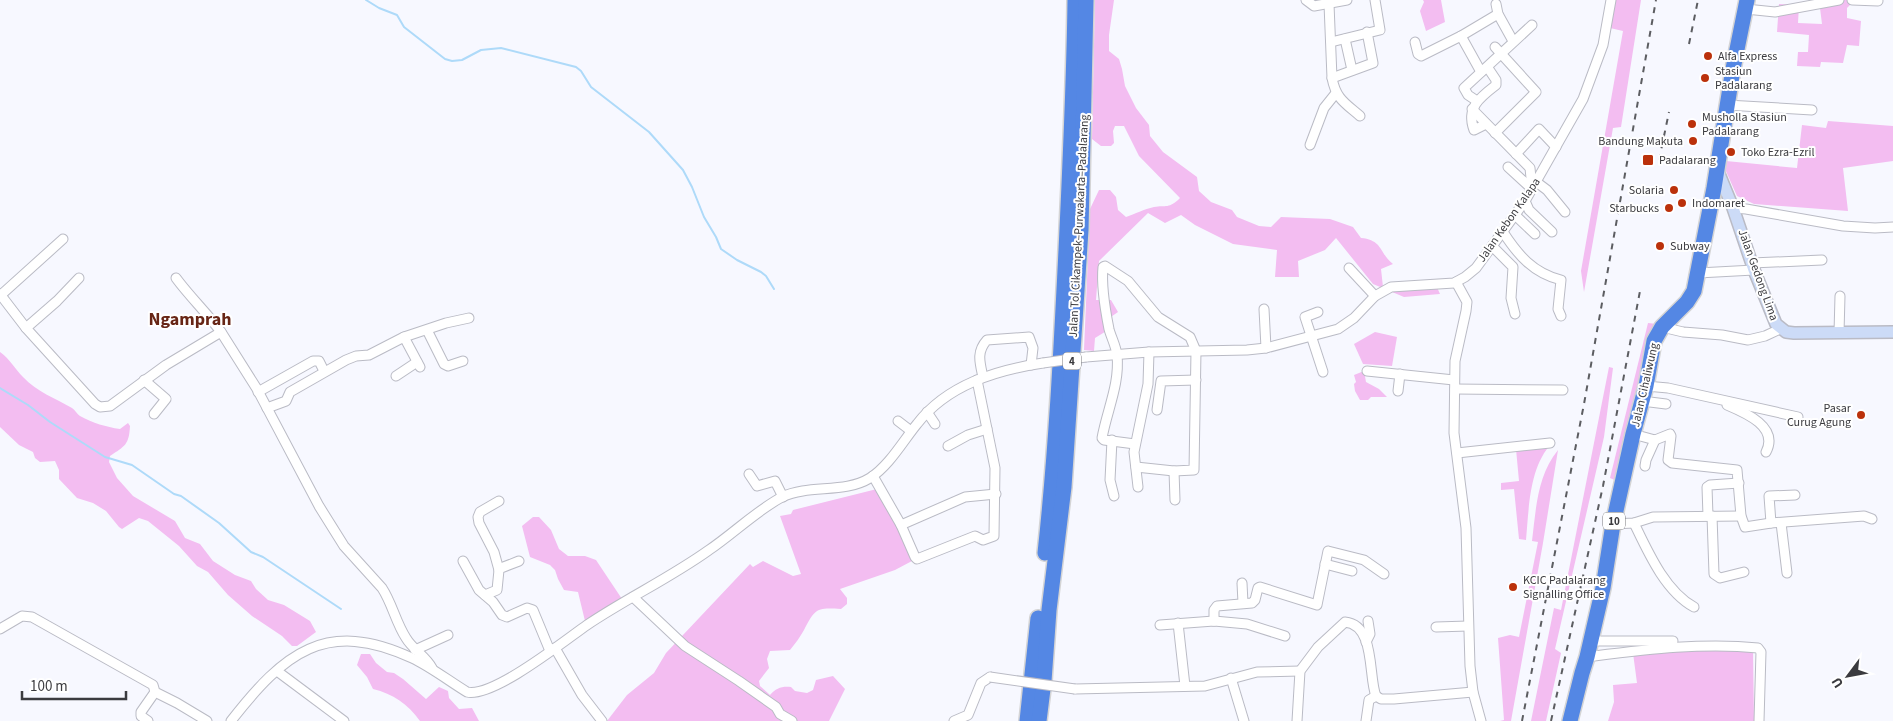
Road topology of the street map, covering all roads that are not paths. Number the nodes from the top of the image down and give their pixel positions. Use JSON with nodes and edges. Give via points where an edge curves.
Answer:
{"nodes":[{"id":1,"x":1075,"y":0,"type":"edge"},
{"id":2,"x":1086,"y":0,"type":"edge"},
{"id":3,"x":1306,"y":0,"type":"edge"},
{"id":4,"x":1347,"y":0,"type":"edge"},
{"id":5,"x":1375,"y":0,"type":"edge"},
{"id":6,"x":1611,"y":0,"type":"edge"},
{"id":7,"x":1839,"y":0,"type":"edge"},
{"id":8,"x":1852,"y":0,"type":"edge"},
{"id":9,"x":1878,"y":0,"type":"edge"},
{"id":10,"x":1329,"y":4,"type":"junction"},
{"id":11,"x":1746,"y":4,"type":"edge"},
{"id":12,"x":1532,"y":24,"type":"dead end"},
{"id":13,"x":1367,"y":32,"type":"junction"},
{"id":14,"x":1461,"y":36,"type":"junction"},
{"id":15,"x":1345,"y":39,"type":"junction"},
{"id":16,"x":1513,"y":41,"type":"junction"},
{"id":17,"x":1331,"y":42,"type":"junction"},
{"id":18,"x":1416,"y":42,"type":"dead end"},
{"id":19,"x":1498,"y":51,"type":"junction"},
{"id":20,"x":1352,"y":70,"type":"junction"},
{"id":21,"x":1484,"y":70,"type":"junction"},
{"id":22,"x":1332,"y":78,"type":"junction"},
{"id":23,"x":1336,"y":93,"type":"junction"},
{"id":24,"x":1474,"y":105,"type":"junction"},
{"id":25,"x":1726,"y":105,"type":"junction"},
{"id":26,"x":1812,"y":110,"type":"dead end"},
{"id":27,"x":1360,"y":116,"type":"dead end"},
{"id":28,"x":1486,"y":124,"type":"junction"},
{"id":29,"x":1495,"y":133,"type":"junction"},
{"id":30,"x":1310,"y":145,"type":"dead end"},
{"id":31,"x":1556,"y":147,"type":"junction"},
{"id":32,"x":1516,"y":154,"type":"junction"},
{"id":33,"x":1508,"y":166,"type":"dead end"},
{"id":34,"x":1717,"y":169,"type":"junction"},
{"id":35,"x":1534,"y":186,"type":"junction"},
{"id":36,"x":1525,"y":201,"type":"junction"},
{"id":37,"x":1733,"y":208,"type":"junction"},
{"id":38,"x":1565,"y":212,"type":"dead end"},
{"id":39,"x":1516,"y":215,"type":"junction"},
{"id":40,"x":1893,"y":227,"type":"edge"},
{"id":41,"x":1503,"y":232,"type":"junction"},
{"id":42,"x":1552,"y":232,"type":"dead end"},
{"id":43,"x":1535,"y":234,"type":"dead end"},
{"id":44,"x":63,"y":239,"type":"dead end"},
{"id":45,"x":1492,"y":246,"type":"junction"},
{"id":46,"x":1822,"y":260,"type":"dead end"},
{"id":47,"x":1753,"y":266,"type":"junction"},
{"id":48,"x":1349,"y":268,"type":"dead end"},
{"id":49,"x":1698,"y":273,"type":"junction"},
{"id":50,"x":79,"y":278,"type":"dead end"},
{"id":51,"x":176,"y":278,"type":"dead end"},
{"id":52,"x":1456,"y":282,"type":"junction"},
{"id":53,"x":0,"y":295,"type":"edge"},
{"id":54,"x":1376,"y":296,"type":"junction"},
{"id":55,"x":1840,"y":296,"type":"dead end"},
{"id":56,"x":1264,"y":309,"type":"dead end"},
{"id":57,"x":1318,"y":312,"type":"dead end"},
{"id":58,"x":1515,"y":314,"type":"dead end"},
{"id":59,"x":1561,"y":316,"type":"dead end"},
{"id":60,"x":469,"y":318,"type":"dead end"},
{"id":61,"x":1662,"y":327,"type":"junction"},
{"id":62,"x":26,"y":328,"type":"junction"},
{"id":63,"x":1780,"y":329,"type":"junction"},
{"id":64,"x":427,"y":330,"type":"junction"},
{"id":65,"x":221,"y":332,"type":"junction"},
{"id":66,"x":1893,"y":332,"type":"edge"},
{"id":67,"x":1839,"y":333,"type":"junction"},
{"id":68,"x":1312,"y":336,"type":"junction"},
{"id":69,"x":404,"y":337,"type":"junction"},
{"id":70,"x":1266,"y":348,"type":"junction"},
{"id":71,"x":1196,"y":351,"type":"junction"},
{"id":72,"x":1149,"y":352,"type":"junction"},
{"id":73,"x":1117,"y":354,"type":"junction"},
{"id":74,"x":463,"y":360,"type":"dead end"},
{"id":75,"x":1031,"y":365,"type":"junction"},
{"id":76,"x":324,"y":371,"type":"junction"},
{"id":77,"x":1367,"y":371,"type":"dead end"},
{"id":78,"x":1324,"y":372,"type":"dead end"},
{"id":79,"x":1400,"y":374,"type":"junction"},
{"id":80,"x":396,"y":376,"type":"dead end"},
{"id":81,"x":980,"y":379,"type":"junction"},
{"id":82,"x":144,"y":380,"type":"junction"},
{"id":83,"x":1196,"y":380,"type":"junction"},
{"id":84,"x":1454,"y":385,"type":"junction"},
{"id":85,"x":1563,"y":390,"type":"dead end"},
{"id":86,"x":1398,"y":391,"type":"dead end"},
{"id":87,"x":258,"y":392,"type":"junction"},
{"id":88,"x":1644,"y":394,"type":"junction"},
{"id":89,"x":1711,"y":397,"type":"junction"},
{"id":90,"x":1666,"y":404,"type":"dead end"},
{"id":91,"x":267,"y":408,"type":"junction"},
{"id":92,"x":1157,"y":410,"type":"dead end"},
{"id":93,"x":927,"y":412,"type":"junction"},
{"id":94,"x":154,"y":414,"type":"dead end"},
{"id":95,"x":1798,"y":417,"type":"dead end"},
{"id":96,"x":898,"y":421,"type":"dead end"},
{"id":97,"x":935,"y":424,"type":"dead end"},
{"id":98,"x":987,"y":429,"type":"junction"},
{"id":99,"x":911,"y":431,"type":"junction"},
{"id":100,"x":1633,"y":434,"type":"junction"},
{"id":101,"x":1112,"y":440,"type":"junction"},
{"id":102,"x":1655,"y":440,"type":"junction"},
{"id":103,"x":1550,"y":443,"type":"dead end"},
{"id":104,"x":1135,"y":444,"type":"junction"},
{"id":105,"x":948,"y":446,"type":"dead end"},
{"id":106,"x":1766,"y":452,"type":"dead end"},
{"id":107,"x":1457,"y":453,"type":"junction"},
{"id":108,"x":1645,"y":466,"type":"dead end"},
{"id":109,"x":1136,"y":467,"type":"junction"},
{"id":110,"x":1174,"y":471,"type":"junction"},
{"id":111,"x":749,"y":474,"type":"dead end"},
{"id":112,"x":873,"y":476,"type":"junction"},
{"id":113,"x":1739,"y":483,"type":"junction"},
{"id":114,"x":1138,"y":487,"type":"dead end"},
{"id":115,"x":996,"y":494,"type":"junction"},
{"id":116,"x":1795,"y":495,"type":"dead end"},
{"id":117,"x":1114,"y":496,"type":"dead end"},
{"id":118,"x":783,"y":497,"type":"junction"},
{"id":119,"x":1175,"y":500,"type":"dead end"},
{"id":120,"x":498,"y":501,"type":"dead end"},
{"id":121,"x":1710,"y":516,"type":"junction"},
{"id":122,"x":1741,"y":516,"type":"junction"},
{"id":123,"x":1872,"y":519,"type":"dead end"},
{"id":124,"x":1634,"y":523,"type":"junction"},
{"id":125,"x":1771,"y":523,"type":"junction"},
{"id":126,"x":1782,"y":523,"type":"junction"},
{"id":127,"x":1613,"y":524,"type":"junction"},
{"id":128,"x":900,"y":525,"type":"junction"},
{"id":129,"x":463,"y":561,"type":"dead end"},
{"id":130,"x":519,"y":561,"type":"dead end"},
{"id":131,"x":1325,"y":564,"type":"junction"},
{"id":132,"x":499,"y":570,"type":"junction"},
{"id":133,"x":1352,"y":571,"type":"dead end"},
{"id":134,"x":1744,"y":572,"type":"dead end"},
{"id":135,"x":1787,"y":573,"type":"dead end"},
{"id":136,"x":1384,"y":574,"type":"dead end"},
{"id":137,"x":1242,"y":583,"type":"dead end"},
{"id":138,"x":485,"y":595,"type":"junction"},
{"id":139,"x":633,"y":597,"type":"junction"},
{"id":140,"x":1243,"y":603,"type":"junction"},
{"id":141,"x":1694,"y":607,"type":"dead end"},
{"id":142,"x":1214,"y":621,"type":"junction"},
{"id":143,"x":1368,"y":621,"type":"dead end"},
{"id":144,"x":1178,"y":623,"type":"junction"},
{"id":145,"x":1160,"y":625,"type":"dead end"},
{"id":146,"x":1468,"y":626,"type":"junction"},
{"id":147,"x":1436,"y":628,"type":"dead end"},
{"id":148,"x":0,"y":629,"type":"edge"},
{"id":149,"x":448,"y":635,"type":"dead end"},
{"id":150,"x":1285,"y":636,"type":"dead end"},
{"id":151,"x":1590,"y":641,"type":"junction"},
{"id":152,"x":1673,"y":641,"type":"dead end"},
{"id":153,"x":1366,"y":642,"type":"junction"},
{"id":154,"x":415,"y":650,"type":"junction"},
{"id":155,"x":552,"y":650,"type":"junction"},
{"id":156,"x":1588,"y":657,"type":"junction"},
{"id":157,"x":277,"y":671,"type":"junction"},
{"id":158,"x":433,"y":671,"type":"junction"},
{"id":159,"x":1300,"y":672,"type":"junction"},
{"id":160,"x":1231,"y":678,"type":"junction"},
{"id":161,"x":1185,"y":686,"type":"junction"},
{"id":162,"x":155,"y":692,"type":"junction"},
{"id":163,"x":1473,"y":692,"type":"junction"},
{"id":164,"x":1376,"y":696,"type":"junction"},
{"id":165,"x":148,"y":721,"type":"edge"},
{"id":166,"x":207,"y":721,"type":"edge"},
{"id":167,"x":232,"y":721,"type":"edge"},
{"id":168,"x":344,"y":721,"type":"edge"},
{"id":169,"x":602,"y":721,"type":"edge"},
{"id":170,"x":792,"y":721,"type":"edge"},
{"id":171,"x":954,"y":721,"type":"edge"},
{"id":172,"x":1027,"y":721,"type":"edge"},
{"id":173,"x":1038,"y":721,"type":"edge"},
{"id":174,"x":1244,"y":721,"type":"edge"},
{"id":175,"x":1297,"y":721,"type":"edge"},
{"id":176,"x":1366,"y":721,"type":"edge"},
{"id":177,"x":1481,"y":721,"type":"edge"},
{"id":178,"x":1570,"y":721,"type":"edge"},
{"id":179,"x":1759,"y":721,"type":"edge"}],
"edges":[{"from":1,"to":172,"type":"highway","name":"Jalan Tol Cikampek–Purwakarta–Padalarang","number":"4","via":[[1060,379]]},
{"from":2,"to":173,"type":"highway","name":"Jalan Tol Cikampek–Purwakarta–Padalarang","number":"4","via":[[1081,230],[1064,487]]},
{"from":3,"to":10,"type":"street","via":[[1314,6]]},
{"from":4,"to":10,"type":"street"},
{"from":5,"to":13,"type":"street","via":[[1380,30]]},
{"from":6,"to":31,"type":"street","name":"Jalan Kebon Kalapa","via":[[1599,60],[1583,99]]},
{"from":7,"to":11,"type":"street","via":[[1775,12]]},
{"from":8,"to":9,"type":"street"},
{"from":10,"to":17,"type":"street"},
{"from":11,"to":25,"type":"highway","name":"Jalan Cihaliwung","number":"10"},
{"from":12,"to":16,"type":"street"},
{"from":13,"to":15,"type":"street"},
{"from":13,"to":20,"type":"street","via":[[1373,63]]},
{"from":14,"to":16,"type":"street","via":[[1497,9]]},
{"from":14,"to":18,"type":"street","via":[[1420,56]]},
{"from":14,"to":21,"type":"street"},
{"from":15,"to":17,"type":"street"},
{"from":15,"to":20,"type":"street"},
{"from":16,"to":19,"type":"street"},
{"from":17,"to":22,"type":"street"},
{"from":19,"to":21,"type":"street"},
{"from":19,"to":29,"type":"street","via":[[1536,92]]},
{"from":20,"to":22,"type":"street"},
{"from":21,"to":24,"type":"street","via":[[1464,88]]},
{"from":21,"to":24,"type":"street","via":[[1496,80],[1496,85]]},
{"from":22,"to":23,"type":"street"},
{"from":23,"to":27,"type":"street"},
{"from":23,"to":30,"type":"street","via":[[1324,108]]},
{"from":24,"to":28,"type":"street"},
{"from":24,"to":28,"type":"street","via":[[1473,129],[1478,130]]},
{"from":25,"to":26,"type":"street"},
{"from":25,"to":34,"type":"highway","name":"Jalan Cihaliwung","number":"10"},
{"from":28,"to":29,"type":"street"},
{"from":29,"to":32,"type":"street"},
{"from":31,"to":32,"type":"street","via":[[1539,129]]},
{"from":31,"to":35,"type":"street","name":"Jalan Kebon Kalapa"},
{"from":32,"to":35,"type":"street","via":[[1530,169]]},
{"from":33,"to":35,"type":"street"},
{"from":34,"to":37,"type":"street","name":"Jalan Gedong Lima"},
{"from":34,"to":49,"type":"highway","name":"Jalan Cihaliwung","number":"10"},
{"from":35,"to":36,"type":"street","name":"Jalan Kebon Kalapa"},
{"from":35,"to":38,"type":"street","via":[[1547,190]]},
{"from":36,"to":39,"type":"street","name":"Jalan Kebon Kalapa"},
{"from":36,"to":42,"type":"street","via":[[1529,210]]},
{"from":37,"to":40,"type":"street","via":[[1843,226]]},
{"from":37,"to":47,"type":"street","name":"Jalan Gedong Lima"},
{"from":39,"to":41,"type":"street","name":"Jalan Kebon Kalapa"},
{"from":39,"to":43,"type":"street"},
{"from":41,"to":45,"type":"street","name":"Jalan Kebon Kalapa"},
{"from":41,"to":59,"type":"street","via":[[1525,262],[1547,277],[1561,280],[1558,309]]},
{"from":44,"to":53,"type":"street"},
{"from":45,"to":52,"type":"street","name":"Jalan Kebon Kalapa","via":[[1476,268]]},
{"from":45,"to":58,"type":"street","via":[[1513,267],[1511,298]]},
{"from":46,"to":47,"type":"street"},
{"from":47,"to":49,"type":"street"},
{"from":47,"to":63,"type":"street","name":"Jalan Gedong Lima"},
{"from":48,"to":54,"type":"street"},
{"from":49,"to":61,"type":"highway","name":"Jalan Cihaliwung","number":"10","via":[[1694,291],[1687,302]]},
{"from":50,"to":62,"type":"street"},
{"from":51,"to":65,"type":"street"},
{"from":52,"to":54,"type":"street","via":[[1391,287]]},
{"from":52,"to":84,"type":"street","via":[[1467,302],[1454,361]]},
{"from":53,"to":62,"type":"street"},
{"from":54,"to":68,"type":"street","via":[[1343,326]]},
{"from":55,"to":67,"type":"street"},
{"from":56,"to":70,"type":"street"},
{"from":57,"to":68,"type":"street","via":[[1305,317]]},
{"from":60,"to":64,"type":"street"},
{"from":61,"to":63,"type":"street","via":[[1748,340]]},
{"from":61,"to":88,"type":"highway","name":"Jalan Cihaliwung","number":"10","via":[[1654,341]]},
{"from":62,"to":82,"type":"street","via":[[100,407],[110,406]]},
{"from":63,"to":67,"type":"street","name":"Jalan Gedong Lima","via":[[1794,333]]},
{"from":64,"to":69,"type":"street"},
{"from":64,"to":74,"type":"street","via":[[444,364],[448,366]]},
{"from":65,"to":82,"type":"street"},
{"from":65,"to":87,"type":"street"},
{"from":66,"to":67,"type":"street","name":"Jalan Gedong Lima"},
{"from":68,"to":70,"type":"street"},
{"from":68,"to":78,"type":"street"},
{"from":69,"to":76,"type":"street","via":[[374,354],[356,356]]},
{"from":69,"to":80,"type":"street","via":[[418,364]]},
{"from":70,"to":71,"type":"street"},
{"from":71,"to":72,"type":"street"},
{"from":71,"to":73,"type":"street","via":[[1190,337],[1158,317],[1128,281],[1105,266],[1102,273],[1109,330]]},
{"from":71,"to":83,"type":"street"},
{"from":72,"to":73,"type":"street"},
{"from":72,"to":104,"type":"street","via":[[1148,384]]},
{"from":73,"to":75,"type":"street","bridge":true},
{"from":73,"to":101,"type":"street","via":[[1117,383],[1102,437]]},
{"from":75,"to":81,"type":"street","via":[[1002,370]]},
{"from":75,"to":81,"type":"street","via":[[1033,348],[1028,337],[986,340],[979,357]]},
{"from":76,"to":87,"type":"street","via":[[318,361],[313,361]]},
{"from":76,"to":91,"type":"street","via":[[290,392],[286,401]]},
{"from":77,"to":79,"type":"street"},
{"from":79,"to":84,"type":"street"},
{"from":79,"to":86,"type":"street"},
{"from":81,"to":93,"type":"street","via":[[944,397]]},
{"from":81,"to":98,"type":"street"},
{"from":82,"to":94,"type":"street","via":[[166,399]]},
{"from":83,"to":92,"type":"street","via":[[1161,381]]},
{"from":83,"to":110,"type":"street","via":[[1195,468],[1191,472]]},
{"from":84,"to":85,"type":"street"},
{"from":84,"to":107,"type":"street"},
{"from":87,"to":91,"type":"street"},
{"from":88,"to":89,"type":"street","via":[[1668,388]]},
{"from":88,"to":90,"type":"street"},
{"from":88,"to":100,"type":"highway","name":"Jalan Cihaliwung","number":"10"},
{"from":89,"to":95,"type":"street"},
{"from":89,"to":106,"type":"street","via":[[1765,428],[1770,438]]},
{"from":91,"to":154,"type":"street","via":[[319,506],[344,546],[386,595],[404,636]]},
{"from":93,"to":97,"type":"street"},
{"from":93,"to":99,"type":"street"},
{"from":96,"to":99,"type":"street"},
{"from":98,"to":105,"type":"street"},
{"from":98,"to":115,"type":"street","via":[[995,468]]},
{"from":99,"to":112,"type":"street"},
{"from":100,"to":102,"type":"street"},
{"from":100,"to":127,"type":"highway","name":"Jalan Cihaliwung","number":"10"},
{"from":101,"to":104,"type":"street"},
{"from":101,"to":117,"type":"street","via":[[1110,480]]},
{"from":102,"to":108,"type":"street"},
{"from":102,"to":113,"type":"street","via":[[1669,433],[1671,435],[1668,462],[1737,470]]},
{"from":103,"to":107,"type":"street"},
{"from":104,"to":109,"type":"street"},
{"from":107,"to":146,"type":"street","via":[[1466,528]]},
{"from":109,"to":110,"type":"street"},
{"from":109,"to":114,"type":"street"},
{"from":110,"to":119,"type":"street"},
{"from":111,"to":118,"type":"street","via":[[756,486],[775,481]]},
{"from":112,"to":118,"type":"street","via":[[849,486]]},
{"from":112,"to":128,"type":"street"},
{"from":113,"to":121,"type":"street","via":[[1707,487]]},
{"from":113,"to":122,"type":"street"},
{"from":115,"to":128,"type":"street","via":[[965,497]]},
{"from":115,"to":128,"type":"street","via":[[993,537],[983,540],[975,536],[917,559]]},
{"from":116,"to":125,"type":"street","via":[[1770,496]]},
{"from":118,"to":139,"type":"street","via":[[710,550]]},
{"from":120,"to":132,"type":"street","via":[[480,512],[478,523],[494,552]]},
{"from":121,"to":122,"type":"street"},
{"from":121,"to":124,"type":"street","via":[[1653,516]]},
{"from":121,"to":134,"type":"street","via":[[1714,574],[1719,578]]},
{"from":122,"to":125,"type":"street","via":[[1745,528]]},
{"from":123,"to":126,"type":"street","via":[[1864,516]]},
{"from":124,"to":127,"type":"street"},
{"from":124,"to":141,"type":"street","via":[[1671,586]]},
{"from":125,"to":126,"type":"street"},
{"from":126,"to":135,"type":"street"},
{"from":127,"to":151,"type":"highway","name":"Jalan Cihaliwung","number":"10","via":[[1603,588]]},
{"from":129,"to":138,"type":"street"},
{"from":130,"to":132,"type":"street"},
{"from":131,"to":133,"type":"street"},
{"from":131,"to":136,"type":"street","via":[[1330,550],[1364,560]]},
{"from":131,"to":140,"type":"street","via":[[1316,605],[1260,587],[1252,604]]},
{"from":132,"to":138,"type":"street","via":[[497,590]]},
{"from":137,"to":140,"type":"street"},
{"from":138,"to":155,"type":"street","via":[[507,617],[526,608],[533,610]]},
{"from":139,"to":155,"type":"street"},
{"from":139,"to":170,"type":"street","via":[[685,646]]},
{"from":140,"to":142,"type":"street","via":[[1217,606]]},
{"from":142,"to":144,"type":"street"},
{"from":142,"to":150,"type":"street","via":[[1247,624]]},
{"from":143,"to":153,"type":"street","via":[[1370,634]]},
{"from":144,"to":145,"type":"street"},
{"from":144,"to":161,"type":"street"},
{"from":146,"to":147,"type":"street"},
{"from":146,"to":163,"type":"street"},
{"from":148,"to":162,"type":"street","via":[[22,616],[32,617],[153,685]]},
{"from":149,"to":154,"type":"street"},
{"from":151,"to":152,"type":"street"},
{"from":151,"to":156,"type":"highway","name":"Jalan Cihaliwung","number":"10"},
{"from":153,"to":159,"type":"street","via":[[1358,629],[1346,622],[1318,646]]},
{"from":153,"to":164,"type":"street"},
{"from":154,"to":158,"type":"street"},
{"from":155,"to":158,"type":"street","via":[[516,674],[477,693],[467,692]]},
{"from":155,"to":169,"type":"street"},
{"from":156,"to":178,"type":"highway","name":"Jalan Cihaliwung","number":"10"},
{"from":156,"to":179,"type":"street","via":[[1652,649],[1758,648],[1761,652]]},
{"from":157,"to":158,"type":"street","via":[[295,655],[346,640],[382,646]]},
{"from":157,"to":167,"type":"street"},
{"from":157,"to":168,"type":"street"},
{"from":159,"to":160,"type":"street","via":[[1257,672]]},
{"from":159,"to":175,"type":"street"},
{"from":160,"to":161,"type":"street","via":[[1205,686]]},
{"from":160,"to":174,"type":"street"},
{"from":161,"to":171,"type":"street","bridge":true,"via":[[1075,689],[990,677],[981,683],[968,715]]},
{"from":162,"to":165,"type":"street","via":[[141,712]]},
{"from":162,"to":166,"type":"street"},
{"from":163,"to":164,"type":"street","via":[[1394,699]]},
{"from":163,"to":177,"type":"street"},
{"from":164,"to":176,"type":"street","via":[[1369,700]]}]}
